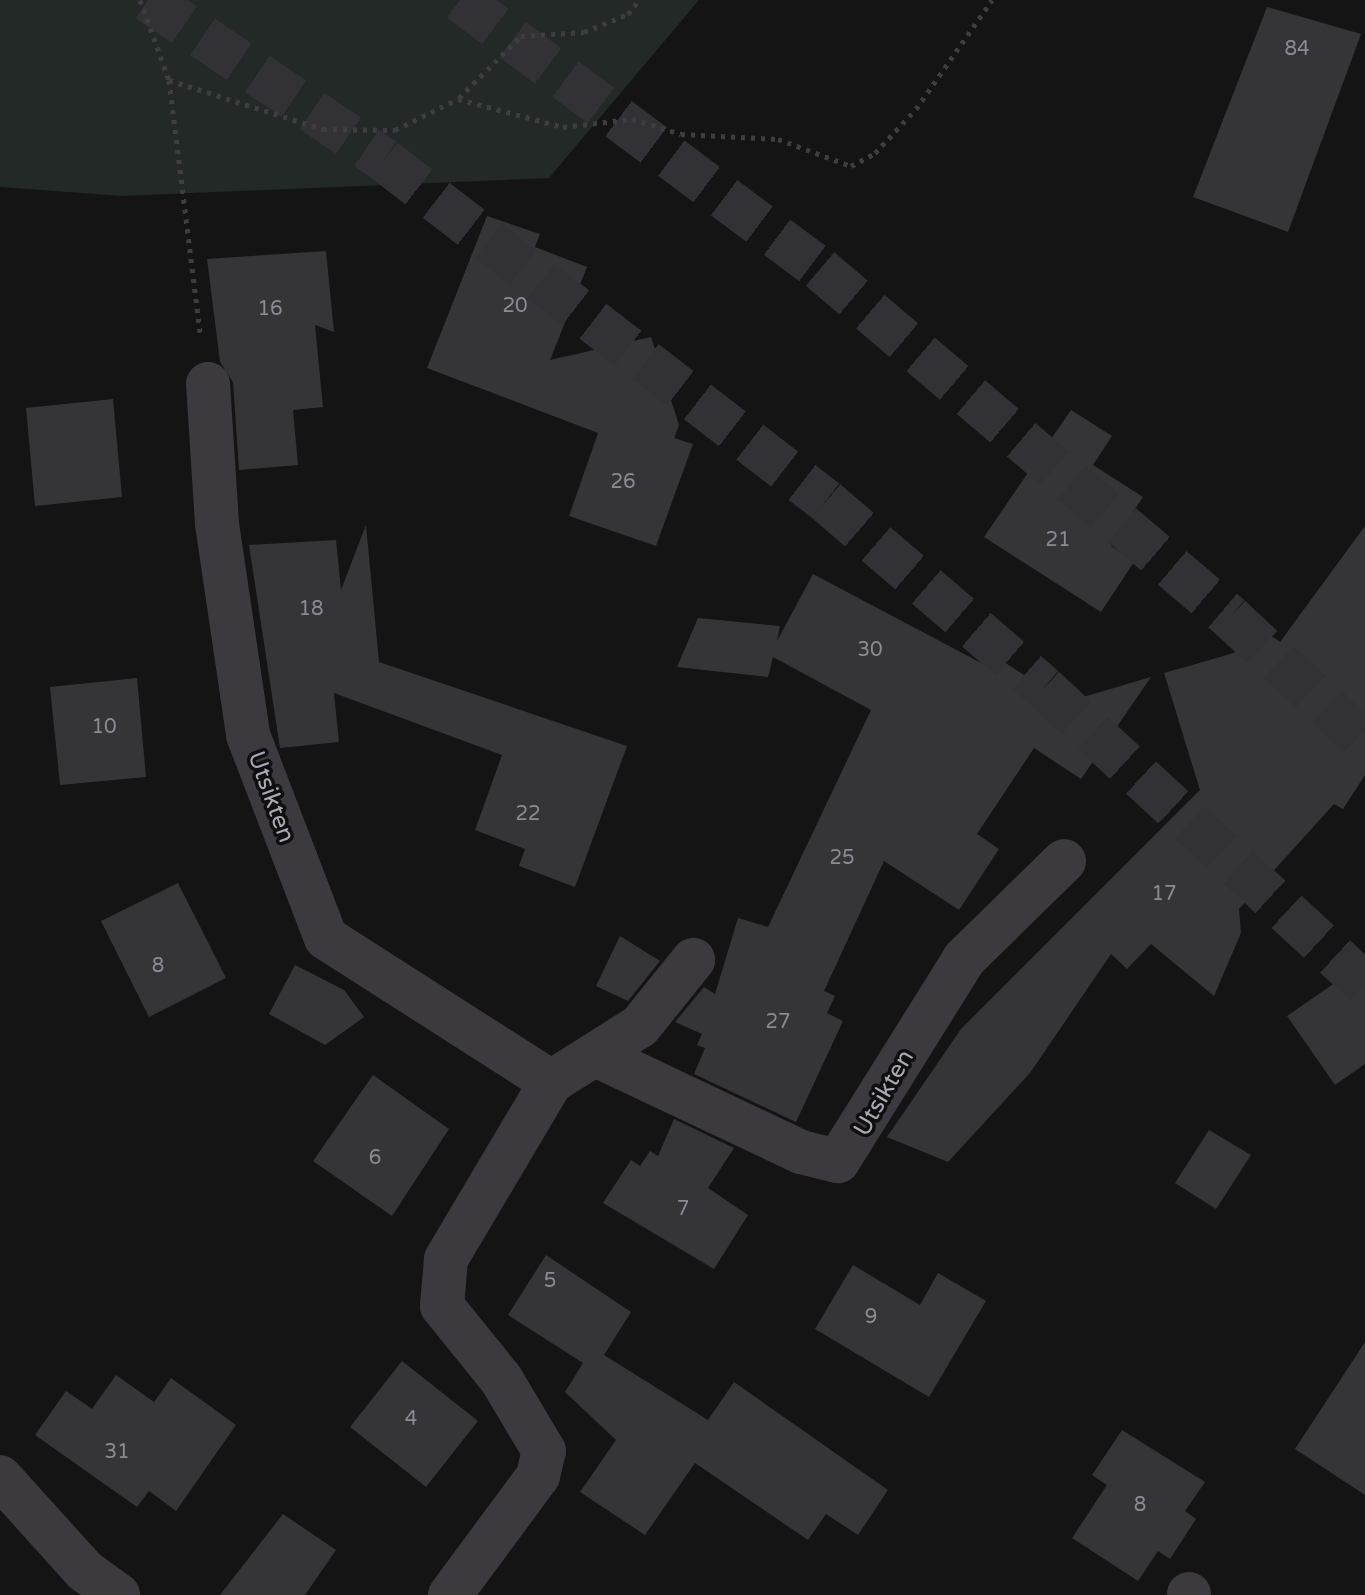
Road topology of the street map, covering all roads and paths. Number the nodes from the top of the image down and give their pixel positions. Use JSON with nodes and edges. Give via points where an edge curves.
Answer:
{"nodes":[{"id":1,"x":140,"y":0,"type":"edge"},
{"id":2,"x":639,"y":0,"type":"edge"},
{"id":3,"x":992,"y":0,"type":"edge"},
{"id":4,"x":169,"y":80,"type":"junction"},
{"id":5,"x":458,"y":99,"type":"junction"},
{"id":6,"x":208,"y":384,"type":"joint"},
{"id":7,"x":1064,"y":861,"type":"dead end"},
{"id":8,"x":693,"y":960,"type":"dead end"},
{"id":9,"x":600,"y":1057,"type":"junction"},
{"id":10,"x":551,"y":1082,"type":"junction"},
{"id":11,"x":0,"y":1477,"type":"edge"},
{"id":12,"x":118,"y":1595,"type":"edge"},
{"id":13,"x":450,"y":1595,"type":"edge"}],
"edges":[{"from":1,"to":4,"type":"path"},
{"from":2,"to":5,"type":"path","via":[[628,14],[584,32],[521,36]]},
{"from":3,"to":5,"type":"path","via":[[916,109],[875,153],[851,166],[778,139],[681,134],[632,119],[563,127]]},
{"from":4,"to":5,"type":"path","via":[[323,129],[395,130]]},
{"from":4,"to":6,"type":"path"},
{"from":6,"to":10,"type":"street","name":"Utsikten","via":[[222,566],[248,735],[326,938]]},
{"from":7,"to":9,"type":"street","name":"Utsikten","via":[[964,959],[860,1137],[838,1161],[801,1152]]},
{"from":8,"to":9,"type":"street","via":[[640,1026]]},
{"from":9,"to":10,"type":"street"},
{"from":10,"to":13,"type":"street","via":[[446,1259],[442,1306],[501,1379],[544,1451],[538,1476]]},
{"from":11,"to":12,"type":"street","via":[[85,1571]]}]}
